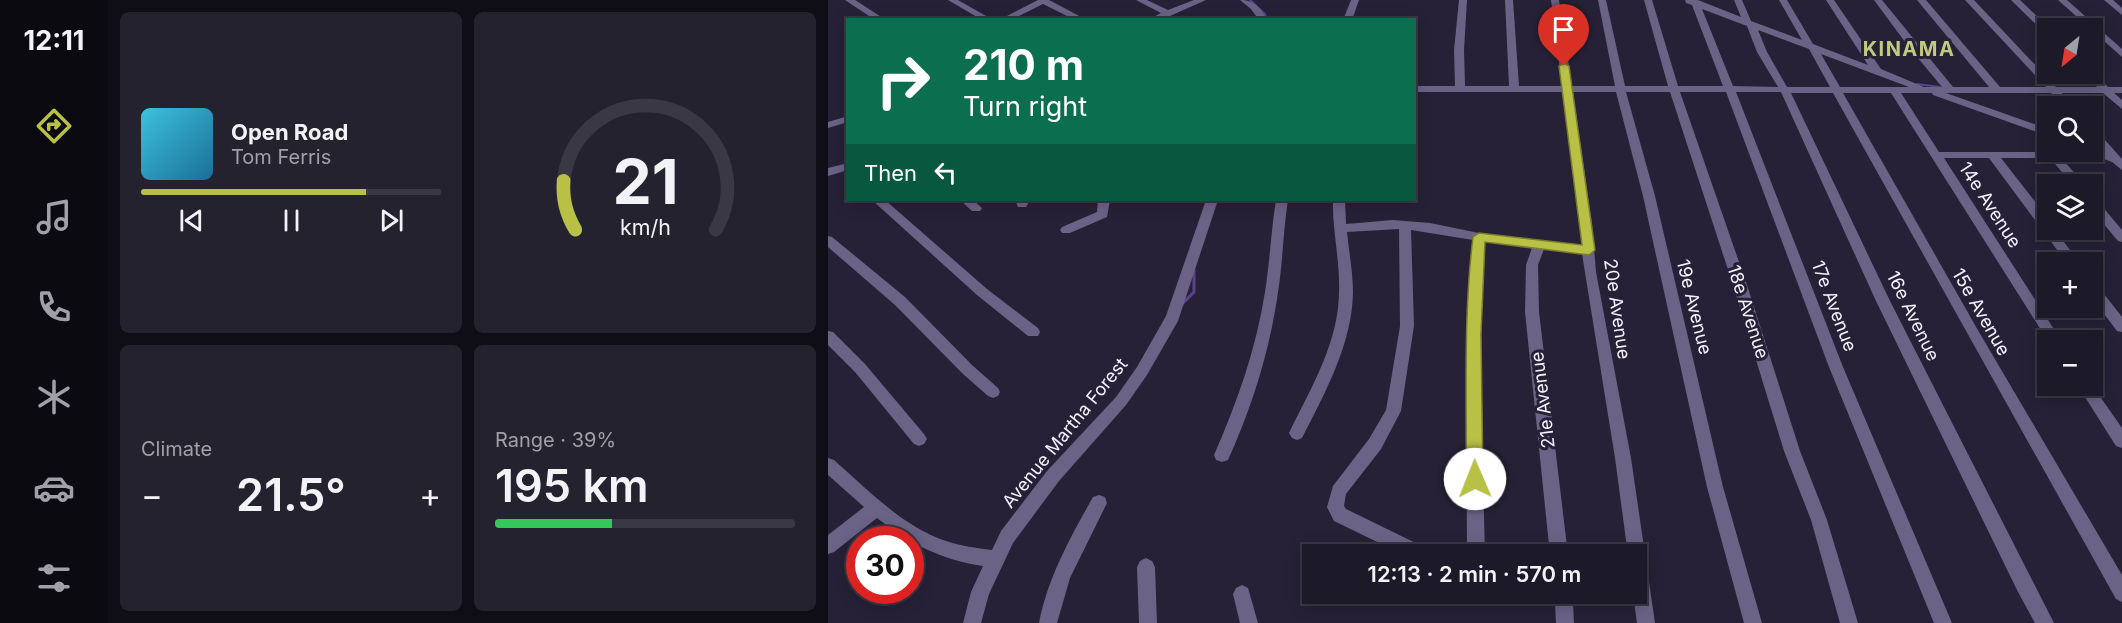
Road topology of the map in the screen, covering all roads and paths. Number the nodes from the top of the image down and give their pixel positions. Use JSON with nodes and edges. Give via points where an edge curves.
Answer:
{"nodes":[{"id":1,"x":849,"y":0,"type":"edge"},
{"id":2,"x":971,"y":0,"type":"edge"},
{"id":3,"x":1044,"y":0,"type":"edge"},
{"id":4,"x":1140,"y":0,"type":"edge"},
{"id":5,"x":1202,"y":0,"type":"edge"},
{"id":6,"x":1244,"y":0,"type":"edge"},
{"id":7,"x":1355,"y":0,"type":"edge"},
{"id":8,"x":1463,"y":0,"type":"edge"},
{"id":9,"x":1509,"y":0,"type":"edge"},
{"id":10,"x":1556,"y":0,"type":"edge"},
{"id":11,"x":1602,"y":0,"type":"edge"},
{"id":12,"x":1648,"y":0,"type":"edge"},
{"id":13,"x":1738,"y":0,"type":"edge"},
{"id":14,"x":1783,"y":0,"type":"edge"},
{"id":15,"x":1830,"y":0,"type":"edge"},
{"id":16,"x":1878,"y":0,"type":"edge"},
{"id":17,"x":1921,"y":0,"type":"edge"},
{"id":18,"x":1969,"y":0,"type":"edge"},
{"id":19,"x":2015,"y":0,"type":"edge"},
{"id":20,"x":2062,"y":0,"type":"edge"},
{"id":21,"x":2108,"y":0,"type":"edge"},
{"id":22,"x":1692,"y":1,"type":"edge"},
{"id":23,"x":956,"y":2,"type":"edge"},
{"id":24,"x":2122,"y":12,"type":"edge"},
{"id":25,"x":1167,"y":13,"type":"junction"},
{"id":26,"x":879,"y":18,"type":"edge"},
{"id":27,"x":985,"y":18,"type":"edge"},
{"id":28,"x":1007,"y":18,"type":"edge"},
{"id":29,"x":1079,"y":18,"type":"edge"},
{"id":30,"x":1156,"y":18,"type":"edge"},
{"id":31,"x":1262,"y":18,"type":"edge"},
{"id":32,"x":1348,"y":18,"type":"edge"},
{"id":33,"x":2037,"y":22,"type":"edge"},
{"id":34,"x":1749,"y":23,"type":"junction"},
{"id":35,"x":1811,"y":46,"type":"junction"},
{"id":36,"x":2122,"y":54,"type":"edge"},
{"id":37,"x":1877,"y":71,"type":"junction"},
{"id":38,"x":2100,"y":84,"type":"edge"},
{"id":39,"x":1622,"y":88,"type":"junction"},
{"id":40,"x":1949,"y":88,"type":"junction"},
{"id":41,"x":1416,"y":89,"type":"edge"},
{"id":42,"x":1460,"y":89,"type":"junction"},
{"id":43,"x":1514,"y":89,"type":"junction"},
{"id":44,"x":1567,"y":89,"type":"junction"},
{"id":45,"x":1729,"y":89,"type":"junction"},
{"id":46,"x":1784,"y":89,"type":"junction"},
{"id":47,"x":1838,"y":89,"type":"junction"},
{"id":48,"x":1925,"y":89,"type":"junction"},
{"id":49,"x":1997,"y":89,"type":"junction"},
{"id":50,"x":2051,"y":89,"type":"junction"},
{"id":51,"x":2105,"y":89,"type":"junction"},
{"id":52,"x":1675,"y":90,"type":"junction"},
{"id":53,"x":2122,"y":90,"type":"edge"},
{"id":54,"x":1895,"y":91,"type":"junction"},
{"id":55,"x":2058,"y":96,"type":"edge"},
{"id":56,"x":2122,"y":106,"type":"edge"},
{"id":57,"x":846,"y":120,"type":"edge"},
{"id":58,"x":828,"y":125,"type":"edge"},
{"id":59,"x":2032,"y":127,"type":"junction"},
{"id":60,"x":2037,"y":129,"type":"edge"},
{"id":61,"x":2037,"y":134,"type":"edge"},
{"id":62,"x":2103,"y":144,"type":"edge"},
{"id":63,"x":2037,"y":152,"type":"edge"},
{"id":64,"x":1934,"y":154,"type":"junction"},
{"id":65,"x":2103,"y":155,"type":"edge"},
{"id":66,"x":1994,"y":156,"type":"junction"},
{"id":67,"x":2059,"y":162,"type":"edge"},
{"id":68,"x":2120,"y":162,"type":"edge"},
{"id":69,"x":846,"y":168,"type":"edge"},
{"id":70,"x":828,"y":172,"type":"edge"},
{"id":71,"x":2070,"y":174,"type":"edge"},
{"id":72,"x":879,"y":201,"type":"edge"},
{"id":73,"x":1104,"y":201,"type":"edge"},
{"id":74,"x":1212,"y":201,"type":"edge"},
{"id":75,"x":1282,"y":201,"type":"edge"},
{"id":76,"x":1339,"y":201,"type":"edge"},
{"id":77,"x":2037,"y":214,"type":"edge"},
{"id":78,"x":2103,"y":215,"type":"edge"},
{"id":79,"x":1405,"y":225,"type":"junction"},
{"id":80,"x":1339,"y":229,"type":"junction"},
{"id":81,"x":1066,"y":230,"type":"dead end"},
{"id":82,"x":1479,"y":237,"type":"junction"},
{"id":83,"x":2122,"y":238,"type":"edge"},
{"id":84,"x":828,"y":240,"type":"edge"},
{"id":85,"x":2056,"y":240,"type":"edge"},
{"id":86,"x":1539,"y":245,"type":"junction"},
{"id":87,"x":1589,"y":250,"type":"junction"},
{"id":88,"x":2065,"y":252,"type":"edge"},
{"id":89,"x":2103,"y":302,"type":"edge"},
{"id":90,"x":2122,"y":327,"type":"edge"},
{"id":91,"x":2048,"y":330,"type":"edge"},
{"id":92,"x":1033,"y":332,"type":"dead end"},
{"id":93,"x":828,"y":336,"type":"edge"},
{"id":94,"x":993,"y":392,"type":"dead end"},
{"id":95,"x":2092,"y":396,"type":"edge"},
{"id":96,"x":1297,"y":433,"type":"dead end"},
{"id":97,"x":919,"y":440,"type":"dead end"},
{"id":98,"x":2122,"y":441,"type":"edge"},
{"id":99,"x":1222,"y":455,"type":"dead end"},
{"id":100,"x":828,"y":465,"type":"edge"},
{"id":101,"x":1099,"y":503,"type":"dead end"},
{"id":102,"x":877,"y":507,"type":"junction"},
{"id":103,"x":1399,"y":544,"type":"edge"},
{"id":104,"x":1476,"y":544,"type":"edge"},
{"id":105,"x":1558,"y":544,"type":"edge"},
{"id":106,"x":1633,"y":544,"type":"edge"},
{"id":107,"x":828,"y":546,"type":"edge"},
{"id":108,"x":995,"y":560,"type":"junction"},
{"id":109,"x":1146,"y":567,"type":"dead end"},
{"id":110,"x":2122,"y":593,"type":"edge"},
{"id":111,"x":1242,"y":594,"type":"dead end"},
{"id":112,"x":1562,"y":604,"type":"edge"},
{"id":113,"x":1642,"y":604,"type":"edge"},
{"id":114,"x":972,"y":623,"type":"edge"},
{"id":115,"x":1048,"y":623,"type":"edge"},
{"id":116,"x":1148,"y":623,"type":"edge"},
{"id":117,"x":1249,"y":623,"type":"edge"},
{"id":118,"x":1565,"y":623,"type":"edge"},
{"id":119,"x":1646,"y":623,"type":"edge"},
{"id":120,"x":1753,"y":623,"type":"edge"},
{"id":121,"x":1849,"y":623,"type":"edge"},
{"id":122,"x":1943,"y":623,"type":"edge"},
{"id":123,"x":2045,"y":623,"type":"edge"}],
"edges":[{"from":1,"to":26,"type":"street"},
{"from":2,"to":23,"type":"street"},
{"from":3,"to":28,"type":"street"},
{"from":3,"to":29,"type":"street"},
{"from":4,"to":25,"type":"street"},
{"from":5,"to":25,"type":"street"},
{"from":6,"to":31,"type":"street"},
{"from":7,"to":32,"type":"street"},
{"from":8,"to":42,"type":"street"},
{"from":9,"to":43,"type":"street"},
{"from":10,"to":44,"type":"street","name":"20e Avenue"},
{"from":11,"to":39,"type":"street","name":"19e Avenue"},
{"from":12,"to":52,"type":"street","name":"18e Avenue"},
{"from":13,"to":34,"type":"street","name":"16e Avenue"},
{"from":14,"to":35,"type":"street","name":"15e Avenue"},
{"from":15,"to":37,"type":"street"},
{"from":16,"to":40,"type":"street"},
{"from":17,"to":49,"type":"street"},
{"from":18,"to":50,"type":"street"},
{"from":19,"to":33,"type":"street"},
{"from":20,"to":36,"type":"street"},
{"from":21,"to":24,"type":"street"},
{"from":22,"to":34,"type":"street"},
{"from":22,"to":45,"type":"street","name":"17e Avenue"},
{"from":23,"to":27,"type":"street"},
{"from":25,"to":30,"type":"street"},
{"from":34,"to":35,"type":"street"},
{"from":34,"to":46,"type":"street","name":"16e Avenue"},
{"from":35,"to":37,"type":"street"},
{"from":35,"to":47,"type":"street","name":"15e Avenue"},
{"from":37,"to":48,"type":"street"},
{"from":38,"to":51,"type":"street"},
{"from":39,"to":44,"type":"street"},
{"from":39,"to":52,"type":"street"},
{"from":39,"to":120,"type":"street","name":"19e Avenue","via":[[1715,487]]},
{"from":40,"to":48,"type":"street"},
{"from":40,"to":49,"type":"street"},
{"from":41,"to":42,"type":"street"},
{"from":42,"to":43,"type":"street"},
{"from":43,"to":44,"type":"street"},
{"from":44,"to":87,"type":"street","name":"20e Avenue"},
{"from":45,"to":46,"type":"street"},
{"from":45,"to":52,"type":"street"},
{"from":45,"to":122,"type":"street","name":"17e Avenue","via":[[1836,367]]},
{"from":46,"to":47,"type":"street"},
{"from":46,"to":123,"type":"street","name":"16e Avenue","via":[[1888,312]]},
{"from":47,"to":54,"type":"street"},
{"from":47,"to":110,"type":"street","name":"15e Avenue"},
{"from":48,"to":54,"type":"street"},
{"from":48,"to":59,"type":"street"},
{"from":49,"to":50,"type":"street"},
{"from":50,"to":51,"type":"street"},
{"from":50,"to":55,"type":"street"},
{"from":51,"to":53,"type":"street"},
{"from":51,"to":56,"type":"street"},
{"from":52,"to":121,"type":"street","name":"18e Avenue","via":[[1792,451],[1819,520]]},
{"from":54,"to":64,"type":"street","name":"14e Avenue"},
{"from":57,"to":58,"type":"street"},
{"from":59,"to":60,"type":"street"},
{"from":59,"to":61,"type":"street"},
{"from":62,"to":68,"type":"street"},
{"from":63,"to":66,"type":"street"},
{"from":64,"to":66,"type":"street"},
{"from":64,"to":91,"type":"street","name":"14e Avenue"},
{"from":65,"to":68,"type":"street"},
{"from":66,"to":77,"type":"street"},
{"from":67,"to":71,"type":"street"},
{"from":69,"to":70,"type":"street"},
{"from":72,"to":92,"type":"street"},
{"from":73,"to":81,"type":"street","via":[[1103,214]]},
{"from":74,"to":108,"type":"street","name":"Avenue Martha Forest","via":[[1173,317],[1148,361],[1121,401],[1035,498]]},
{"from":75,"to":99,"type":"street","via":[[1275,269],[1257,366]]},
{"from":76,"to":80,"type":"street"},
{"from":78,"to":83,"type":"street"},
{"from":79,"to":80,"type":"street"},
{"from":79,"to":82,"type":"street"},
{"from":79,"to":103,"type":"street","via":[[1407,326],[1393,411],[1375,444],[1339,491],[1335,507],[1340,515]]},
{"from":80,"to":96,"type":"street","via":[[1345,273],[1344,311],[1332,353]]},
{"from":82,"to":86,"type":"street"},
{"from":82,"to":104,"type":"street","via":[[1474,334]]},
{"from":84,"to":94,"type":"street","via":[[900,301]]},
{"from":85,"to":88,"type":"street"},
{"from":86,"to":87,"type":"street"},
{"from":86,"to":105,"type":"street","name":"21e Avenue","via":[[1532,265],[1532,312]]},
{"from":87,"to":106,"type":"street","name":"20e Avenue"},
{"from":89,"to":90,"type":"street"},
{"from":93,"to":97,"type":"street","via":[[860,368]]},
{"from":95,"to":98,"type":"street"},
{"from":100,"to":102,"type":"street"},
{"from":101,"to":115,"type":"street","via":[[1054,593]]},
{"from":102,"to":107,"type":"street"},
{"from":102,"to":108,"type":"street","via":[[932,544]]},
{"from":108,"to":114,"type":"street","name":"Avenue Martha Forest","via":[[980,592]]},
{"from":109,"to":116,"type":"street"},
{"from":111,"to":117,"type":"street"},
{"from":112,"to":118,"type":"street"},
{"from":113,"to":119,"type":"street","name":"20e Avenue"}]}
